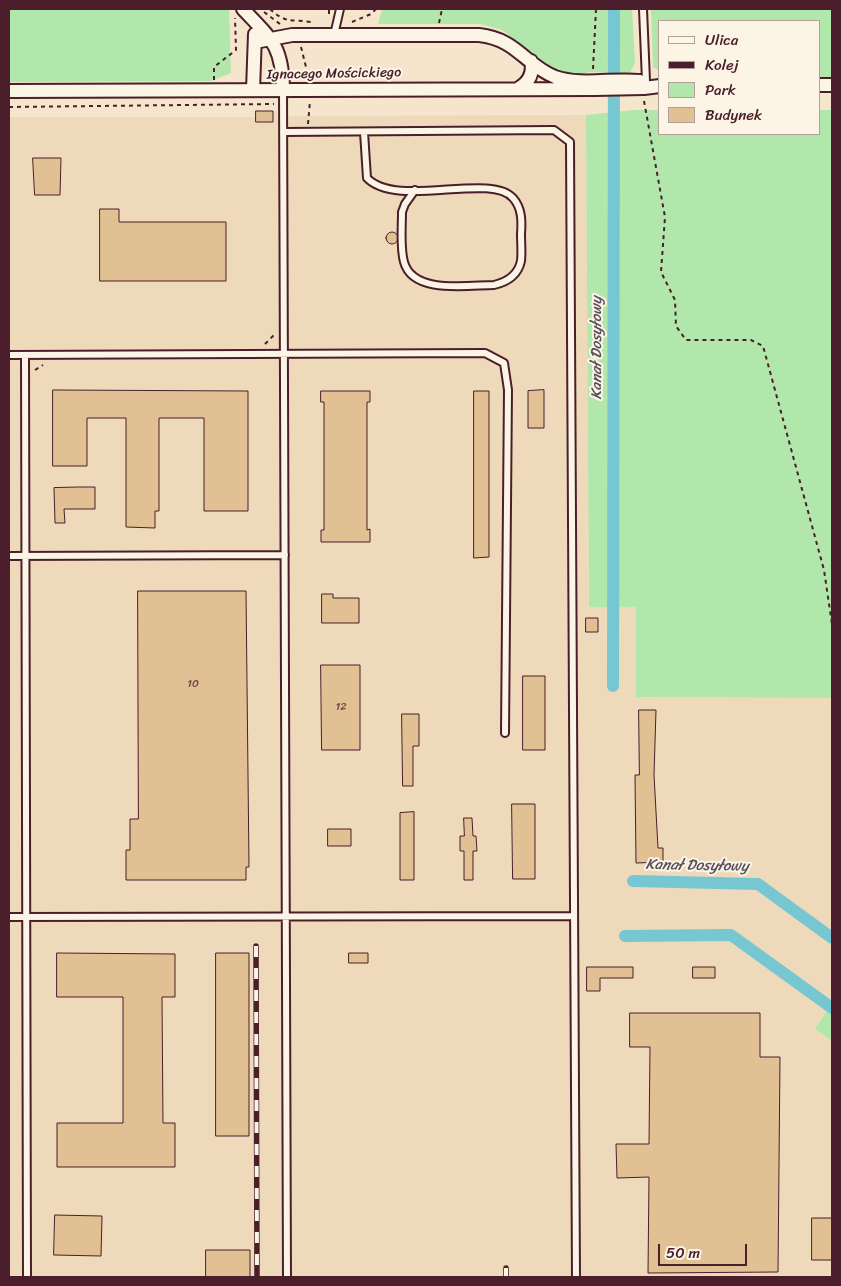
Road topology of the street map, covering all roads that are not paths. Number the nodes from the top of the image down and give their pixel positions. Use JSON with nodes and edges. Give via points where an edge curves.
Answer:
{"nodes":[{"id":1,"x":340,"y":9,"type":"edge"},
{"id":2,"x":643,"y":9,"type":"edge"},
{"id":3,"x":239,"y":13,"type":"edge"},
{"id":4,"x":256,"y":22,"type":"junction"},
{"id":5,"x":334,"y":31,"type":"junction"},
{"id":6,"x":271,"y":38,"type":"junction"},
{"id":7,"x":255,"y":42,"type":"junction"},
{"id":8,"x":531,"y":61,"type":"junction"},
{"id":9,"x":594,"y":83,"type":"junction"},
{"id":10,"x":638,"y":84,"type":"junction"},
{"id":11,"x":658,"y":85,"type":"edge"},
{"id":12,"x":283,"y":88,"type":"junction"},
{"id":13,"x":518,"y":88,"type":"junction"},
{"id":14,"x":252,"y":90,"type":"junction"},
{"id":15,"x":9,"y":91,"type":"edge"},
{"id":16,"x":283,"y":132,"type":"junction"},
{"id":17,"x":364,"y":132,"type":"junction"},
{"id":18,"x":415,"y":190,"type":"junction"},
{"id":19,"x":284,"y":354,"type":"junction"},
{"id":20,"x":9,"y":355,"type":"edge"},
{"id":21,"x":25,"y":355,"type":"junction"},
{"id":22,"x":285,"y":555,"type":"junction"},
{"id":23,"x":9,"y":556,"type":"edge"},
{"id":24,"x":25,"y":556,"type":"junction"},
{"id":25,"x":505,"y":733,"type":"dead end"},
{"id":26,"x":286,"y":916,"type":"junction"},
{"id":27,"x":574,"y":916,"type":"junction"},
{"id":28,"x":9,"y":917,"type":"edge"},
{"id":29,"x":26,"y":917,"type":"junction"},
{"id":30,"x":27,"y":1277,"type":"edge"},
{"id":31,"x":287,"y":1277,"type":"edge"},
{"id":32,"x":576,"y":1277,"type":"edge"}],
"edges":[{"from":1,"to":5,"type":"lane"},
{"from":2,"to":10,"type":"lane"},
{"from":3,"to":4,"type":"street"},
{"from":4,"to":6,"type":"street"},
{"from":4,"to":7,"type":"street"},
{"from":5,"to":6,"type":"street","name":"Ignacego Mościckiego"},
{"from":5,"to":8,"type":"street","name":"Ignacego Mościckiego","via":[[486,36],[504,41]]},
{"from":6,"to":7,"type":"street","name":"Ignacego Mościckiego"},
{"from":6,"to":12,"type":"street","via":[[280,53]]},
{"from":7,"to":14,"type":"street"},
{"from":8,"to":9,"type":"street","name":"Ignacego Mościckiego","via":[[560,78]]},
{"from":8,"to":13,"type":"street","via":[[532,73]]},
{"from":9,"to":10,"type":"street","name":"Ignacego Mościckiego"},
{"from":9,"to":13,"type":"street","name":"Ignacego Mościckiego"},
{"from":10,"to":11,"type":"street","name":"Ignacego Mościckiego"},
{"from":12,"to":13,"type":"street","name":"Ignacego Mościckiego"},
{"from":12,"to":14,"type":"street","name":"Ignacego Mościckiego"},
{"from":12,"to":16,"type":"lane"},
{"from":14,"to":15,"type":"street","name":"Ignacego Mościckiego"},
{"from":16,"to":17,"type":"lane"},
{"from":16,"to":19,"type":"lane"},
{"from":17,"to":18,"type":"lane","via":[[367,178],[375,186]]},
{"from":17,"to":27,"type":"lane","via":[[554,130],[570,142]]},
{"from":18,"to":18,"type":"lane","via":[[494,189],[512,196],[521,214],[522,226],[521,260],[512,277],[494,285],[430,285],[416,279],[404,263],[402,212]]},
{"from":19,"to":21,"type":"lane"},
{"from":19,"to":22,"type":"lane"},
{"from":19,"to":25,"type":"lane","via":[[485,353],[504,364],[508,390]]},
{"from":20,"to":21,"type":"lane"},
{"from":21,"to":24,"type":"lane"},
{"from":22,"to":24,"type":"lane"},
{"from":22,"to":26,"type":"lane"},
{"from":23,"to":24,"type":"lane"},
{"from":24,"to":29,"type":"lane"},
{"from":26,"to":27,"type":"lane"},
{"from":26,"to":29,"type":"lane"},
{"from":26,"to":31,"type":"lane"},
{"from":27,"to":32,"type":"lane"},
{"from":28,"to":29,"type":"lane"},
{"from":29,"to":30,"type":"lane"}]}
